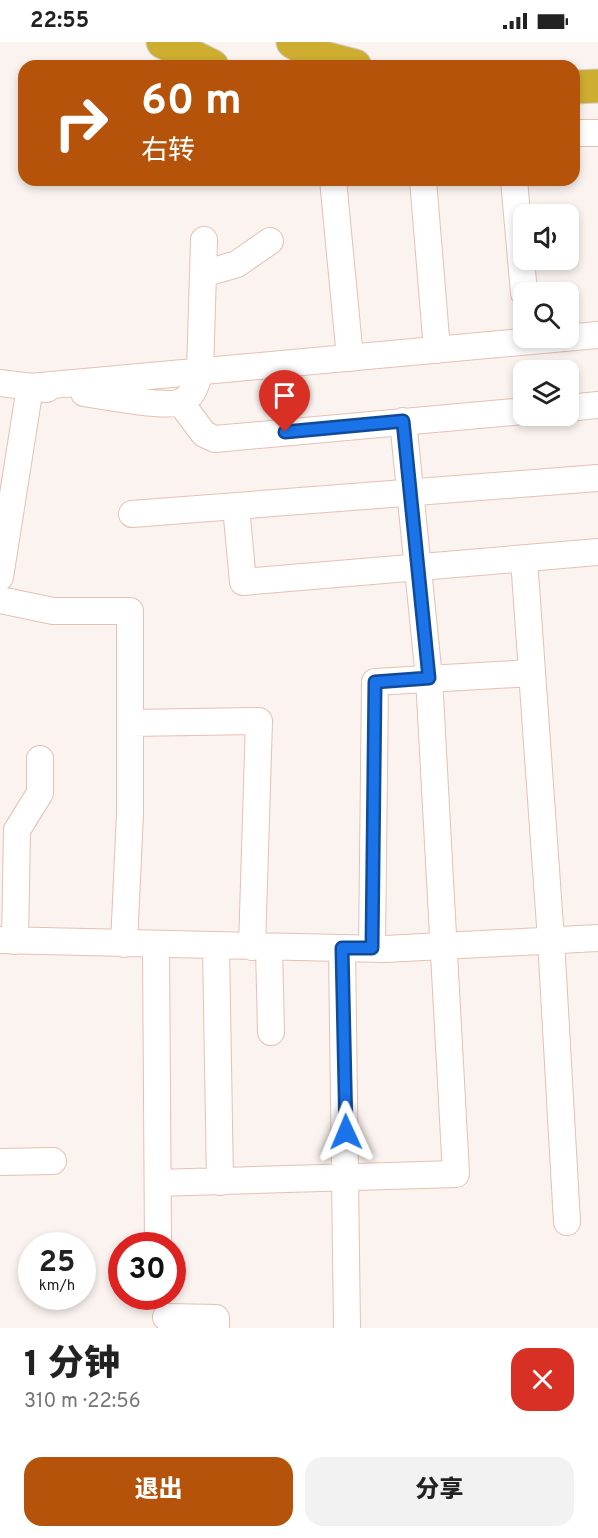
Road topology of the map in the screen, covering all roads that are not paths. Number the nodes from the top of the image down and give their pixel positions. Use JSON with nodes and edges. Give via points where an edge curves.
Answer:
{"nodes":[{"id":1,"x":163,"y":42,"type":"edge"},
{"id":2,"x":293,"y":42,"type":"edge"},
{"id":3,"x":200,"y":60,"type":"edge"},
{"id":4,"x":330,"y":60,"type":"edge"},
{"id":5,"x":598,"y":86,"type":"edge"},
{"id":6,"x":580,"y":87,"type":"edge"},
{"id":7,"x":580,"y":105,"type":"edge"},
{"id":8,"x":598,"y":105,"type":"edge"},
{"id":9,"x":580,"y":133,"type":"edge"},
{"id":10,"x":598,"y":133,"type":"edge"},
{"id":11,"x":334,"y":186,"type":"edge"},
{"id":12,"x":423,"y":186,"type":"edge"},
{"id":13,"x":515,"y":186,"type":"edge"},
{"id":14,"x":204,"y":240,"type":"dead end"},
{"id":15,"x":270,"y":241,"type":"dead end"},
{"id":16,"x":203,"y":274,"type":"junction"},
{"id":17,"x":523,"y":282,"type":"edge"},
{"id":18,"x":598,"y":336,"type":"edge"},
{"id":19,"x":579,"y":337,"type":"edge"},
{"id":20,"x":513,"y":342,"type":"edge"},
{"id":21,"x":437,"y":350,"type":"junction"},
{"id":22,"x":350,"y":358,"type":"junction"},
{"id":23,"x":200,"y":372,"type":"junction"},
{"id":24,"x":0,"y":383,"type":"edge"},
{"id":25,"x":30,"y":387,"type":"junction"},
{"id":26,"x":180,"y":402,"type":"junction"},
{"id":27,"x":598,"y":405,"type":"edge"},
{"id":28,"x":579,"y":407,"type":"edge"},
{"id":29,"x":513,"y":412,"type":"edge"},
{"id":30,"x":403,"y":421,"type":"junction"},
{"id":31,"x":598,"y":478,"type":"edge"},
{"id":32,"x":410,"y":494,"type":"junction"},
{"id":33,"x":236,"y":507,"type":"junction"},
{"id":34,"x":132,"y":514,"type":"dead end"},
{"id":35,"x":598,"y":552,"type":"edge"},
{"id":36,"x":524,"y":559,"type":"junction"},
{"id":37,"x":418,"y":568,"type":"junction"},
{"id":38,"x":0,"y":577,"type":"edge"},
{"id":39,"x":0,"y":600,"type":"edge"},
{"id":40,"x":532,"y":673,"type":"junction"},
{"id":41,"x":429,"y":678,"type":"junction"},
{"id":42,"x":130,"y":723,"type":"junction"},
{"id":43,"x":40,"y":759,"type":"dead end"},
{"id":44,"x":598,"y":938,"type":"edge"},
{"id":45,"x":551,"y":940,"type":"junction"},
{"id":46,"x":7,"y":941,"type":"edge"},
{"id":47,"x":124,"y":944,"type":"junction"},
{"id":48,"x":156,"y":945,"type":"junction"},
{"id":49,"x":216,"y":946,"type":"junction"},
{"id":50,"x":445,"y":946,"type":"junction"},
{"id":51,"x":260,"y":947,"type":"junction"},
{"id":52,"x":342,"y":948,"type":"junction"},
{"id":53,"x":372,"y":948,"type":"junction"},
{"id":54,"x":271,"y":1032,"type":"dead end"},
{"id":55,"x":53,"y":1161,"type":"dead end"},
{"id":56,"x":0,"y":1162,"type":"edge"},
{"id":57,"x":346,"y":1178,"type":"junction"},
{"id":58,"x":220,"y":1182,"type":"junction"},
{"id":59,"x":158,"y":1183,"type":"junction"},
{"id":60,"x":567,"y":1222,"type":"dead end"},
{"id":61,"x":158,"y":1232,"type":"edge"},
{"id":62,"x":166,"y":1317,"type":"dead end"},
{"id":63,"x":216,"y":1328,"type":"edge"},
{"id":64,"x":347,"y":1328,"type":"edge"}],
"edges":[{"from":1,"to":3,"type":"highway"},
{"from":2,"to":4,"type":"highway"},
{"from":5,"to":6,"type":"highway"},
{"from":7,"to":8,"type":"highway"},
{"from":9,"to":10,"type":"street"},
{"from":11,"to":22,"type":"street"},
{"from":12,"to":21,"type":"street"},
{"from":13,"to":17,"type":"street"},
{"from":14,"to":16,"type":"street"},
{"from":15,"to":16,"type":"street","via":[[237,264]]},
{"from":16,"to":23,"type":"street"},
{"from":18,"to":19,"type":"street"},
{"from":20,"to":21,"type":"street"},
{"from":21,"to":22,"type":"street"},
{"from":22,"to":23,"type":"street"},
{"from":23,"to":25,"type":"street"},
{"from":23,"to":26,"type":"street","via":[[194,391]]},
{"from":24,"to":25,"type":"street"},
{"from":25,"to":26,"type":"street"},
{"from":25,"to":38,"type":"street"},
{"from":26,"to":30,"type":"street","via":[[204,434],[215,439]]},
{"from":27,"to":28,"type":"street"},
{"from":29,"to":30,"type":"street"},
{"from":30,"to":32,"type":"street"},
{"from":31,"to":32,"type":"street"},
{"from":32,"to":33,"type":"street"},
{"from":32,"to":37,"type":"street"},
{"from":33,"to":34,"type":"street"},
{"from":33,"to":37,"type":"street","via":[[243,582]]},
{"from":35,"to":36,"type":"street"},
{"from":36,"to":37,"type":"street"},
{"from":36,"to":40,"type":"street"},
{"from":37,"to":41,"type":"street"},
{"from":39,"to":42,"type":"street","via":[[53,611],[130,611]]},
{"from":40,"to":41,"type":"street"},
{"from":40,"to":45,"type":"street"},
{"from":41,"to":50,"type":"street"},
{"from":41,"to":53,"type":"street","via":[[375,682]]},
{"from":42,"to":47,"type":"street"},
{"from":42,"to":51,"type":"street","via":[[259,721]]},
{"from":43,"to":46,"type":"street","via":[[39,793],[17,830]]},
{"from":44,"to":45,"type":"street"},
{"from":45,"to":50,"type":"street"},
{"from":45,"to":60,"type":"street"},
{"from":46,"to":47,"type":"street"},
{"from":47,"to":48,"type":"street"},
{"from":48,"to":49,"type":"street"},
{"from":48,"to":59,"type":"street"},
{"from":49,"to":51,"type":"street"},
{"from":49,"to":58,"type":"street"},
{"from":50,"to":53,"type":"street"},
{"from":50,"to":57,"type":"street","via":[[456,1174]]},
{"from":51,"to":52,"type":"street"},
{"from":51,"to":54,"type":"street"},
{"from":52,"to":53,"type":"street"},
{"from":52,"to":57,"type":"street"},
{"from":55,"to":56,"type":"street"},
{"from":57,"to":58,"type":"street"},
{"from":57,"to":64,"type":"street"},
{"from":58,"to":59,"type":"street"},
{"from":59,"to":61,"type":"street"},
{"from":62,"to":63,"type":"street","via":[[216,1318]]}]}
